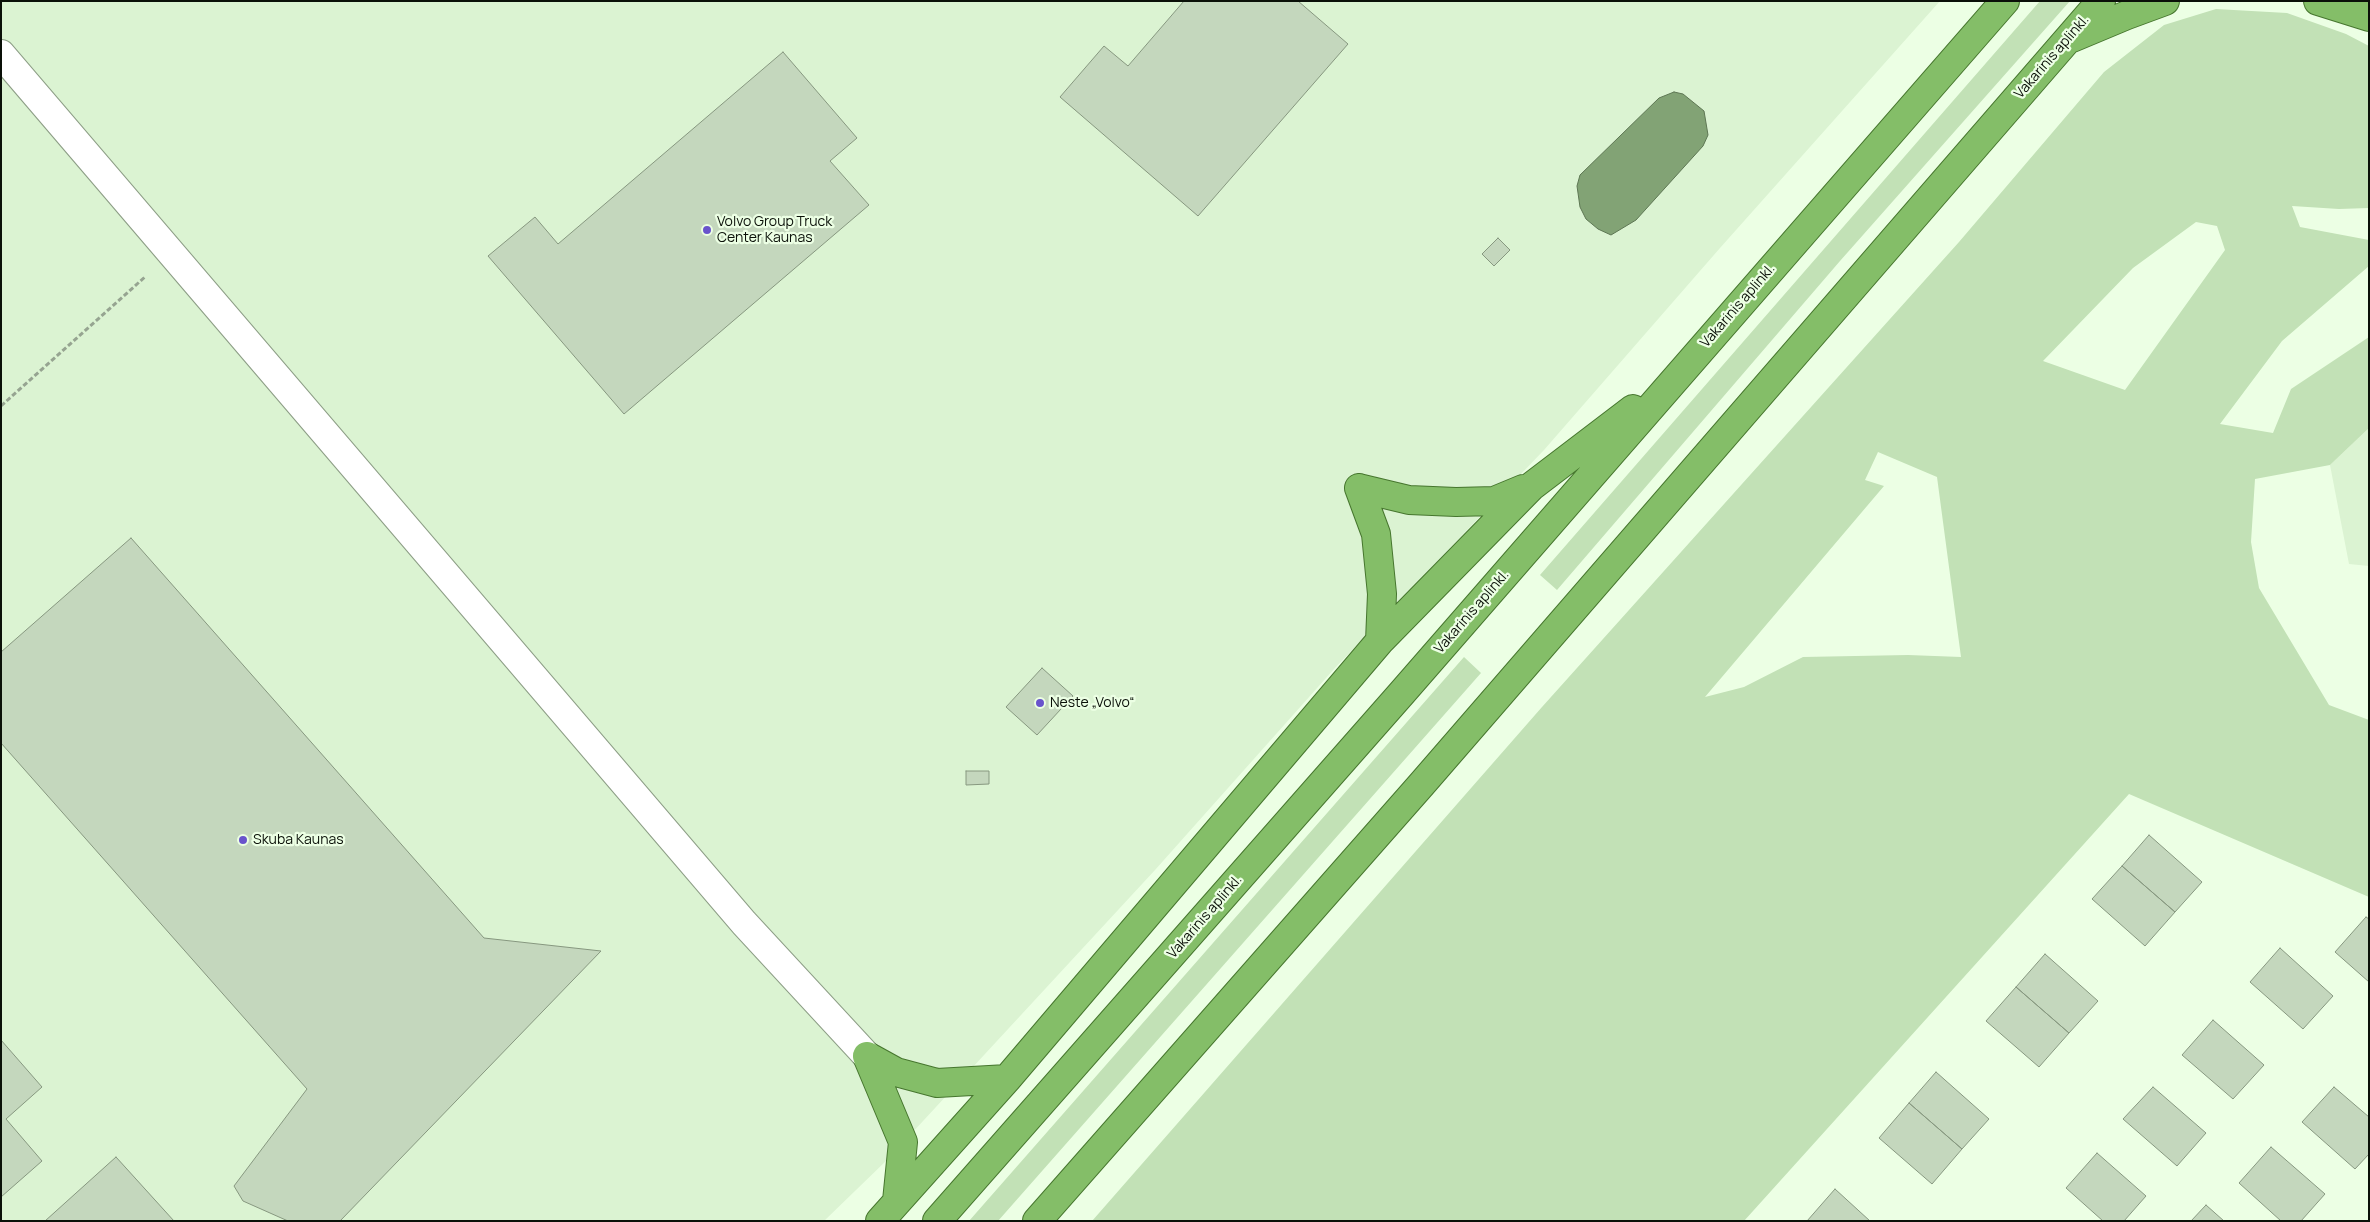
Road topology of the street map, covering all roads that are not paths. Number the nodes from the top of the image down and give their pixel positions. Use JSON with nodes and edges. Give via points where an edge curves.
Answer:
{"nodes":[{"id":1,"x":2101,"y":1,"type":"edge"},
{"id":2,"x":2165,"y":1,"type":"edge"},
{"id":3,"x":2318,"y":1,"type":"edge"},
{"id":4,"x":2004,"y":2,"type":"edge"},
{"id":5,"x":2369,"y":17,"type":"edge"},
{"id":6,"x":2066,"y":41,"type":"junction"},
{"id":7,"x":1,"y":54,"type":"edge"},
{"id":8,"x":1676,"y":377,"type":"junction"},
{"id":9,"x":1532,"y":486,"type":"junction"},
{"id":10,"x":1380,"y":641,"type":"junction"},
{"id":11,"x":868,"y":1056,"type":"junction"},
{"id":12,"x":1007,"y":1079,"type":"junction"},
{"id":13,"x":889,"y":1211,"type":"edge"},
{"id":14,"x":937,"y":1221,"type":"edge"},
{"id":15,"x":1037,"y":1221,"type":"edge"}],
"edges":[{"from":1,"to":6,"type":"highway","name":"Vakarinis aplinkl."},
{"from":2,"to":6,"type":"highway"},
{"from":3,"to":5,"type":"highway"},
{"from":4,"to":8,"type":"highway","name":"Vakarinis aplinkl."},
{"from":6,"to":15,"type":"highway","name":"Vakarinis aplinkl.","via":[[1421,785]]},
{"from":7,"to":11,"type":"street","via":[[744,923]]},
{"from":8,"to":9,"type":"highway"},
{"from":8,"to":14,"type":"highway","name":"Vakarinis aplinkl."},
{"from":9,"to":10,"type":"highway"},
{"from":9,"to":10,"type":"highway","via":[[1494,501],[1409,500],[1359,488],[1376,534],[1382,594]]},
{"from":10,"to":12,"type":"highway"},
{"from":11,"to":12,"type":"highway","via":[[896,1072],[937,1083]]},
{"from":11,"to":13,"type":"highway","via":[[903,1142]]},
{"from":12,"to":13,"type":"highway"}]}
